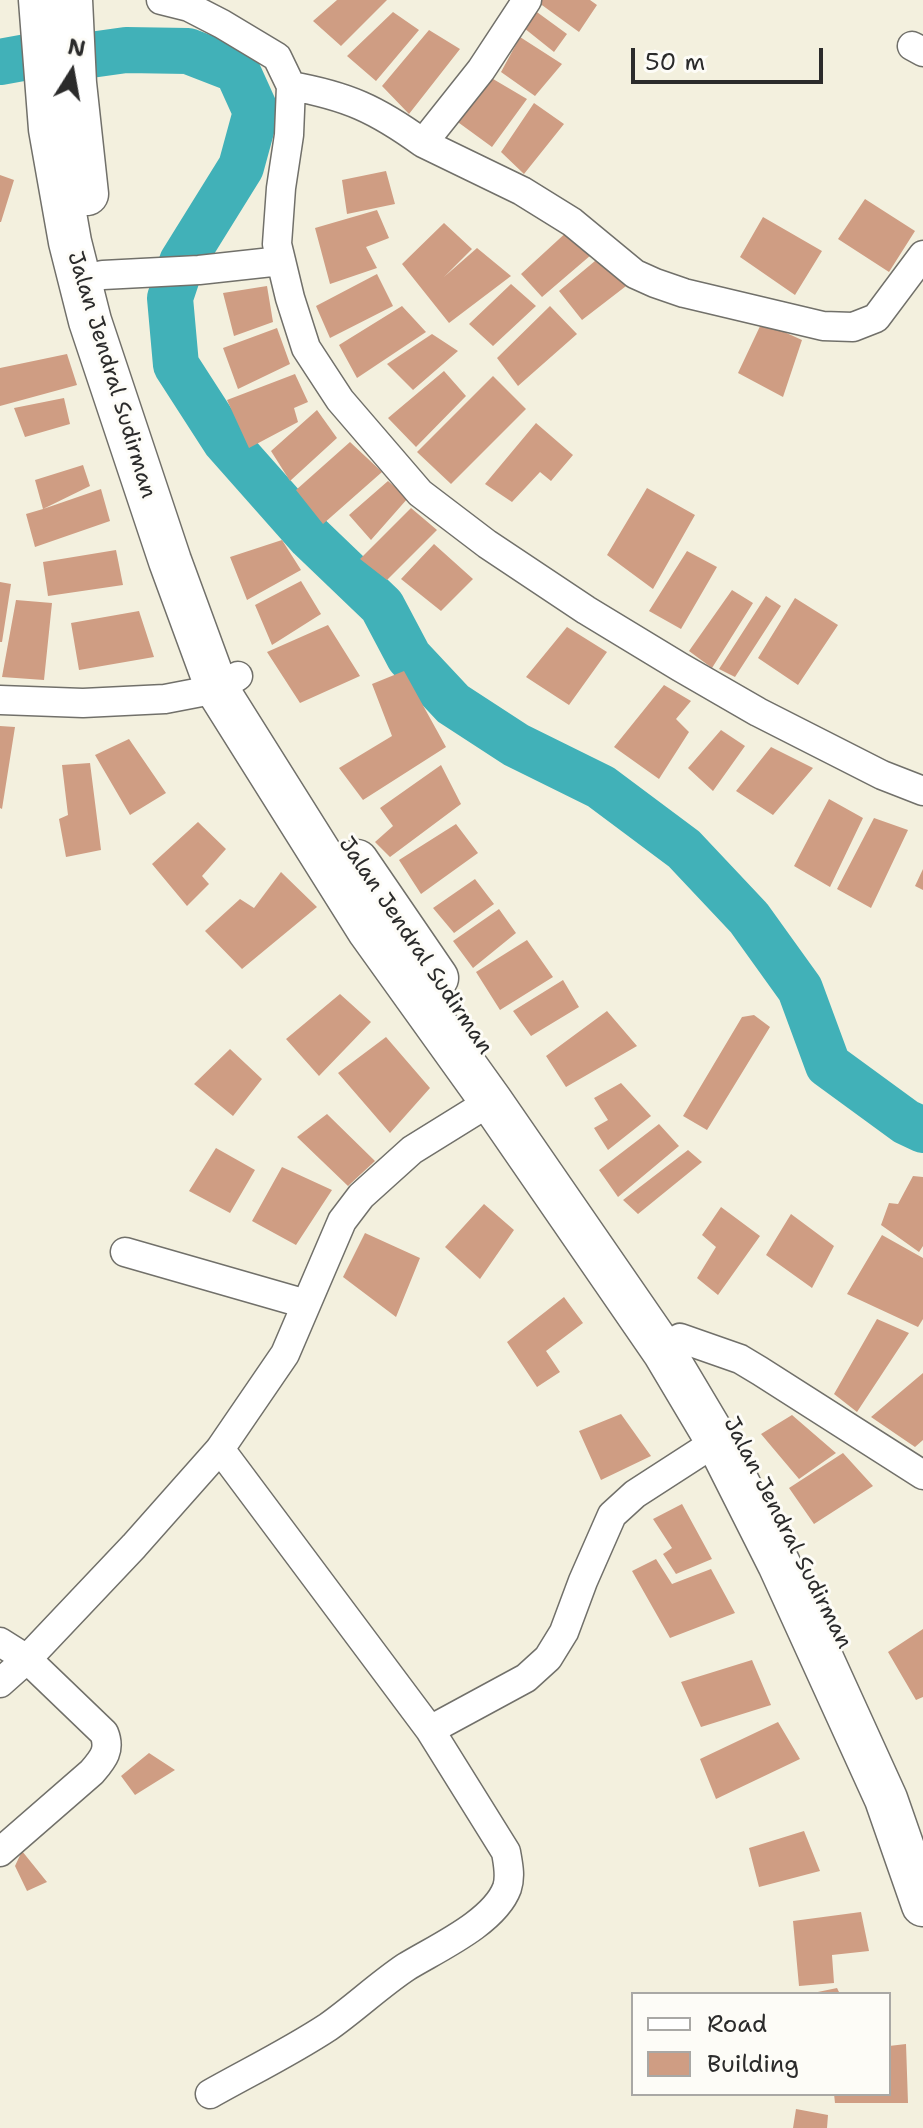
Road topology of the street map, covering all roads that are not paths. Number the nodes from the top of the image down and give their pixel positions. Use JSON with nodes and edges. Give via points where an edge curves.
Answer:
{"nodes":[{"id":1,"x":161,"y":0,"type":"edge"},
{"id":2,"x":527,"y":0,"type":"edge"},
{"id":3,"x":56,"y":12,"type":"edge"},
{"id":4,"x":291,"y":86,"type":"junction"},
{"id":5,"x":423,"y":143,"type":"junction"},
{"id":6,"x":923,"y":255,"type":"edge"},
{"id":7,"x":281,"y":261,"type":"junction"},
{"id":8,"x":91,"y":277,"type":"junction"},
{"id":9,"x":227,"y":683,"type":"junction"},
{"id":10,"x":0,"y":700,"type":"edge"},
{"id":11,"x":923,"y":791,"type":"edge"},
{"id":12,"x":491,"y":1101,"type":"junction"},
{"id":13,"x":125,"y":1252,"type":"dead end"},
{"id":14,"x":306,"y":1304,"type":"junction"},
{"id":15,"x":672,"y":1345,"type":"junction"},
{"id":16,"x":717,"y":1441,"type":"junction"},
{"id":17,"x":220,"y":1449,"type":"junction"},
{"id":18,"x":923,"y":1475,"type":"edge"},
{"id":19,"x":0,"y":1642,"type":"edge"},
{"id":20,"x":27,"y":1659,"type":"junction"},
{"id":21,"x":0,"y":1683,"type":"edge"},
{"id":22,"x":430,"y":1730,"type":"junction"},
{"id":23,"x":923,"y":1830,"type":"edge"},
{"id":24,"x":0,"y":1852,"type":"edge"},
{"id":25,"x":923,"y":1905,"type":"edge"},
{"id":26,"x":210,"y":2094,"type":"dead end"}],
"edges":[{"from":1,"to":4,"type":"street","via":[[189,7],[277,57]]},
{"from":2,"to":5,"type":"street"},
{"from":3,"to":8,"type":"highway","name":"Jalan Jendral Sudirman","via":[[61,82],[50,129],[70,242]]},
{"from":4,"to":5,"type":"street","via":[[369,107]]},
{"from":4,"to":7,"type":"street","via":[[277,244]]},
{"from":5,"to":6,"type":"street","via":[[522,191],[645,279],[823,326],[853,327],[876,318]]},
{"from":7,"to":8,"type":"street"},
{"from":7,"to":11,"type":"street","via":[[306,348],[340,400],[420,493],[487,544],[680,667],[772,719]]},
{"from":8,"to":9,"type":"highway","name":"Jalan Jendral Sudirman","via":[[90,321],[127,435]]},
{"from":9,"to":10,"type":"street","via":[[165,699]]},
{"from":9,"to":12,"type":"highway","name":"Jalan Jendral Sudirman","via":[[369,931]]},
{"from":9,"to":15,"type":"highway","name":"Jalan Jendral Sudirman","via":[[331,824],[647,1284]]},
{"from":12,"to":14,"type":"street","via":[[412,1150],[361,1196],[342,1221]]},
{"from":12,"to":15,"type":"highway","name":"Jalan Jendral Sudirman"},
{"from":13,"to":14,"type":"street"},
{"from":14,"to":17,"type":"street","via":[[285,1354]]},
{"from":15,"to":16,"type":"highway","name":"Jalan Jendral Sudirman"},
{"from":15,"to":18,"type":"street","via":[[740,1359]]},
{"from":15,"to":23,"type":"highway","name":"Jalan Jendral Sudirman","via":[[719,1398],[790,1529],[890,1745]]},
{"from":16,"to":22,"type":"street","via":[[612,1515],[548,1658],[526,1678]]},
{"from":16,"to":25,"type":"highway","name":"Jalan Jendral Sudirman","via":[[886,1799]]},
{"from":17,"to":20,"type":"street"},
{"from":17,"to":22,"type":"street"},
{"from":19,"to":20,"type":"street"},
{"from":20,"to":21,"type":"street"},
{"from":20,"to":24,"type":"street","via":[[104,1733],[108,1743],[92,1772]]},
{"from":22,"to":26,"type":"street","via":[[506,1852],[506,1890],[448,1945],[406,1967],[287,2053]]}]}
